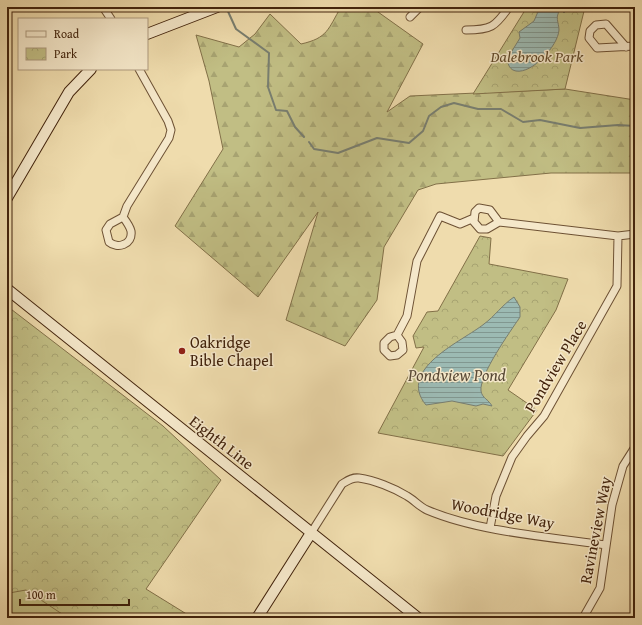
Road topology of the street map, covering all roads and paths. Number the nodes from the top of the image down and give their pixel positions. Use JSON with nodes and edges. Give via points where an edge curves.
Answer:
{"nodes":[{"id":1,"x":104,"y":7,"type":"edge"},
{"id":2,"x":420,"y":7,"type":"edge"},
{"id":3,"x":509,"y":7,"type":"edge"},
{"id":4,"x":213,"y":9,"type":"edge"},
{"id":5,"x":410,"y":17,"type":"dead end"},
{"id":6,"x":110,"y":18,"type":"edge"},
{"id":7,"x":466,"y":30,"type":"dead end"},
{"id":8,"x":148,"y":34,"type":"edge"},
{"id":9,"x":635,"y":46,"type":"edge"},
{"id":10,"x":626,"y":47,"type":"junction"},
{"id":11,"x":90,"y":70,"type":"edge"},
{"id":12,"x":140,"y":70,"type":"edge"},
{"id":13,"x":7,"y":198,"type":"edge"},
{"id":14,"x":123,"y":217,"type":"dead end"},
{"id":15,"x":474,"y":218,"type":"junction"},
{"id":16,"x":499,"y":222,"type":"junction"},
{"id":17,"x":635,"y":234,"type":"edge"},
{"id":18,"x":618,"y":236,"type":"junction"},
{"id":19,"x":7,"y":289,"type":"edge"},
{"id":20,"x":397,"y":335,"type":"dead end"},
{"id":21,"x":635,"y":447,"type":"edge"},
{"id":22,"x":490,"y":528,"type":"junction"},
{"id":23,"x":311,"y":533,"type":"junction"},
{"id":24,"x":606,"y":545,"type":"junction"},
{"id":25,"x":257,"y":618,"type":"edge"},
{"id":26,"x":418,"y":618,"type":"edge"},
{"id":27,"x":583,"y":618,"type":"edge"}],
"edges":[{"from":1,"to":6,"type":"street"},
{"from":2,"to":5,"type":"street"},
{"from":3,"to":7,"type":"street","via":[[498,23],[485,30]]},
{"from":4,"to":8,"type":"street"},
{"from":9,"to":10,"type":"street"},
{"from":10,"to":10,"type":"street","via":[[606,24],[596,25],[590,31],[589,38],[597,48]]},
{"from":11,"to":13,"type":"street","via":[[69,92]]},
{"from":12,"to":14,"type":"street","via":[[171,130],[169,138],[127,206]]},
{"from":15,"to":16,"type":"street","via":[[480,229],[487,229]]},
{"from":15,"to":16,"type":"street","via":[[479,208],[485,208],[490,210]]},
{"from":15,"to":20,"type":"street","via":[[460,224],[440,216],[417,261],[407,316]]},
{"from":16,"to":18,"type":"street"},
{"from":17,"to":18,"type":"street"},
{"from":18,"to":22,"type":"street","name":"Pondview Place","via":[[617,286],[544,416],[512,457],[496,496]]},
{"from":19,"to":23,"type":"street","name":"Eighth Line"},
{"from":21,"to":24,"type":"street","name":"Ravineview Way","via":[[623,466],[619,479]]},
{"from":22,"to":23,"type":"street","name":"Woodridge Way","via":[[442,516],[388,487],[358,478],[342,484]]},
{"from":22,"to":24,"type":"street","name":"Woodridge Way"},
{"from":23,"to":25,"type":"street"},
{"from":23,"to":26,"type":"street","name":"Eighth Line"},
{"from":24,"to":27,"type":"street","name":"Ravineview Way","via":[[600,588]]}]}
